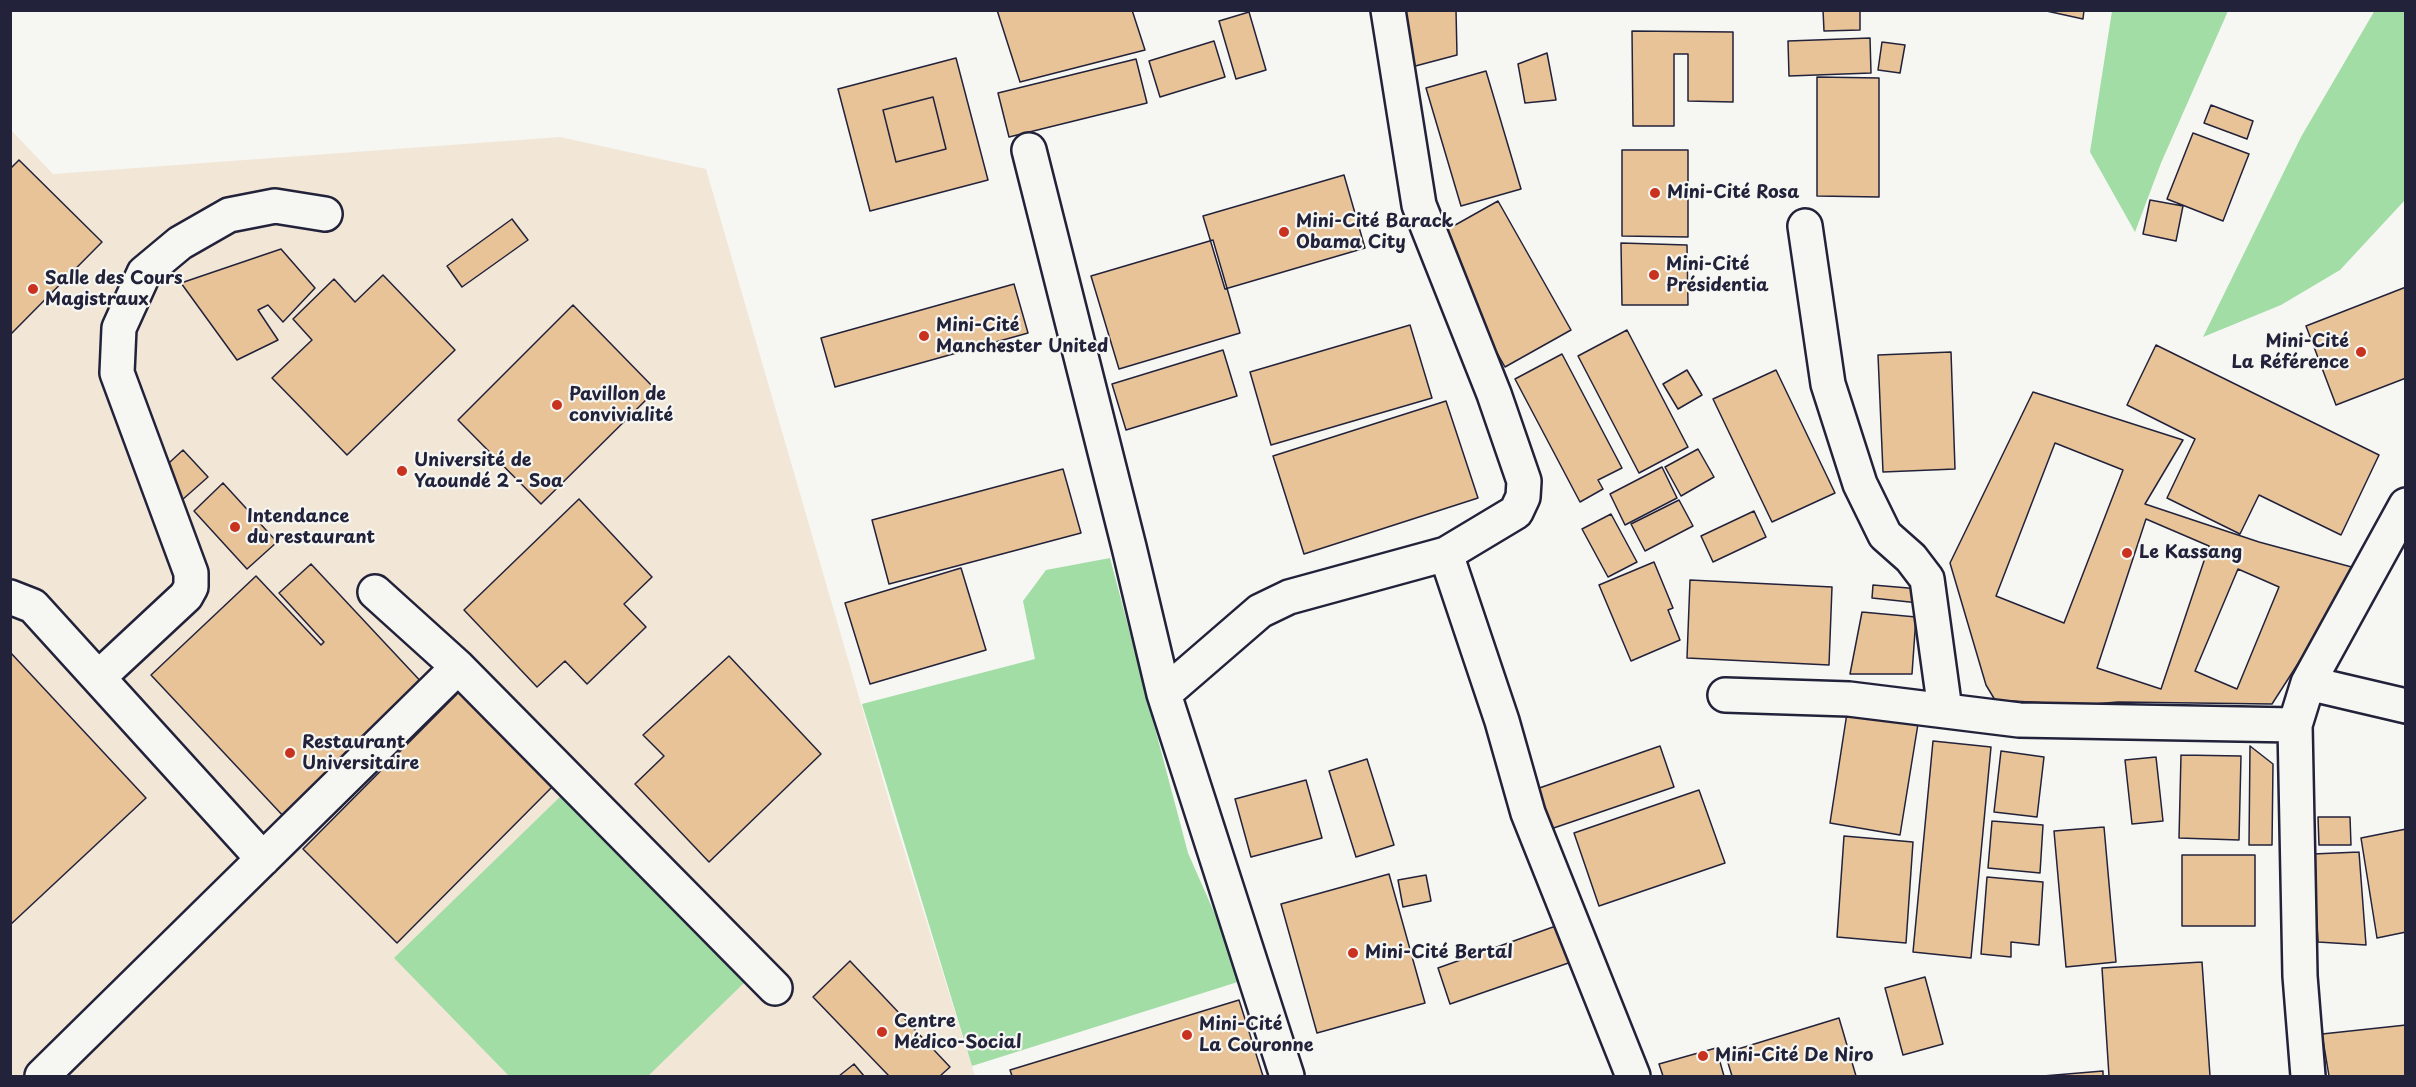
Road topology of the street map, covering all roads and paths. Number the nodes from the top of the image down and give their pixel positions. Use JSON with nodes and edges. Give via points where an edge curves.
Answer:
{"nodes":[{"id":1,"x":1388,"y":10,"type":"edge"},
{"id":2,"x":1029,"y":150,"type":"dead end"},
{"id":3,"x":325,"y":214,"type":"dead end"},
{"id":4,"x":1805,"y":226,"type":"dead end"},
{"id":5,"x":2406,"y":505,"type":"edge"},
{"id":6,"x":1446,"y":554,"type":"junction"},
{"id":7,"x":375,"y":592,"type":"dead end"},
{"id":8,"x":10,"y":597,"type":"edge"},
{"id":9,"x":458,"y":667,"type":"junction"},
{"id":10,"x":99,"y":677,"type":"junction"},
{"id":11,"x":2308,"y":683,"type":"junction"},
{"id":12,"x":1164,"y":694,"type":"junction"},
{"id":13,"x":1725,"y":696,"type":"dead end"},
{"id":14,"x":2406,"y":706,"type":"edge"},
{"id":15,"x":1945,"y":710,"type":"junction"},
{"id":16,"x":2295,"y":725,"type":"junction"},
{"id":17,"x":263,"y":859,"type":"junction"},
{"id":18,"x":775,"y":988,"type":"dead end"},
{"id":19,"x":42,"y":1077,"type":"edge"},
{"id":20,"x":1287,"y":1077,"type":"edge"},
{"id":21,"x":1633,"y":1077,"type":"edge"},
{"id":22,"x":2308,"y":1077,"type":"edge"}],
"edges":[{"from":1,"to":6,"type":"street","via":[[1419,205],[1494,394],[1524,482],[1516,512]]},
{"from":2,"to":12,"type":"street"},
{"from":3,"to":10,"type":"street","via":[[275,206],[229,215],[180,243],[144,273],[119,328],[117,372],[191,573],[191,587]]},
{"from":4,"to":15,"type":"street","via":[[1828,384],[1860,484],[1885,535],[1927,579]]},
{"from":5,"to":11,"type":"street"},
{"from":6,"to":12,"type":"street","via":[[1289,597],[1260,611]]},
{"from":6,"to":21,"type":"street","via":[[1528,813]]},
{"from":7,"to":9,"type":"street"},
{"from":8,"to":10,"type":"street","via":[[33,606]]},
{"from":9,"to":17,"type":"street"},
{"from":9,"to":18,"type":"street"},
{"from":10,"to":17,"type":"street"},
{"from":11,"to":14,"type":"street"},
{"from":11,"to":16,"type":"street"},
{"from":12,"to":20,"type":"street"},
{"from":13,"to":15,"type":"street","via":[[1849,699]]},
{"from":15,"to":16,"type":"street","via":[[2019,720]]},
{"from":16,"to":22,"type":"street","via":[[2300,976]]},
{"from":17,"to":19,"type":"street"}]}
